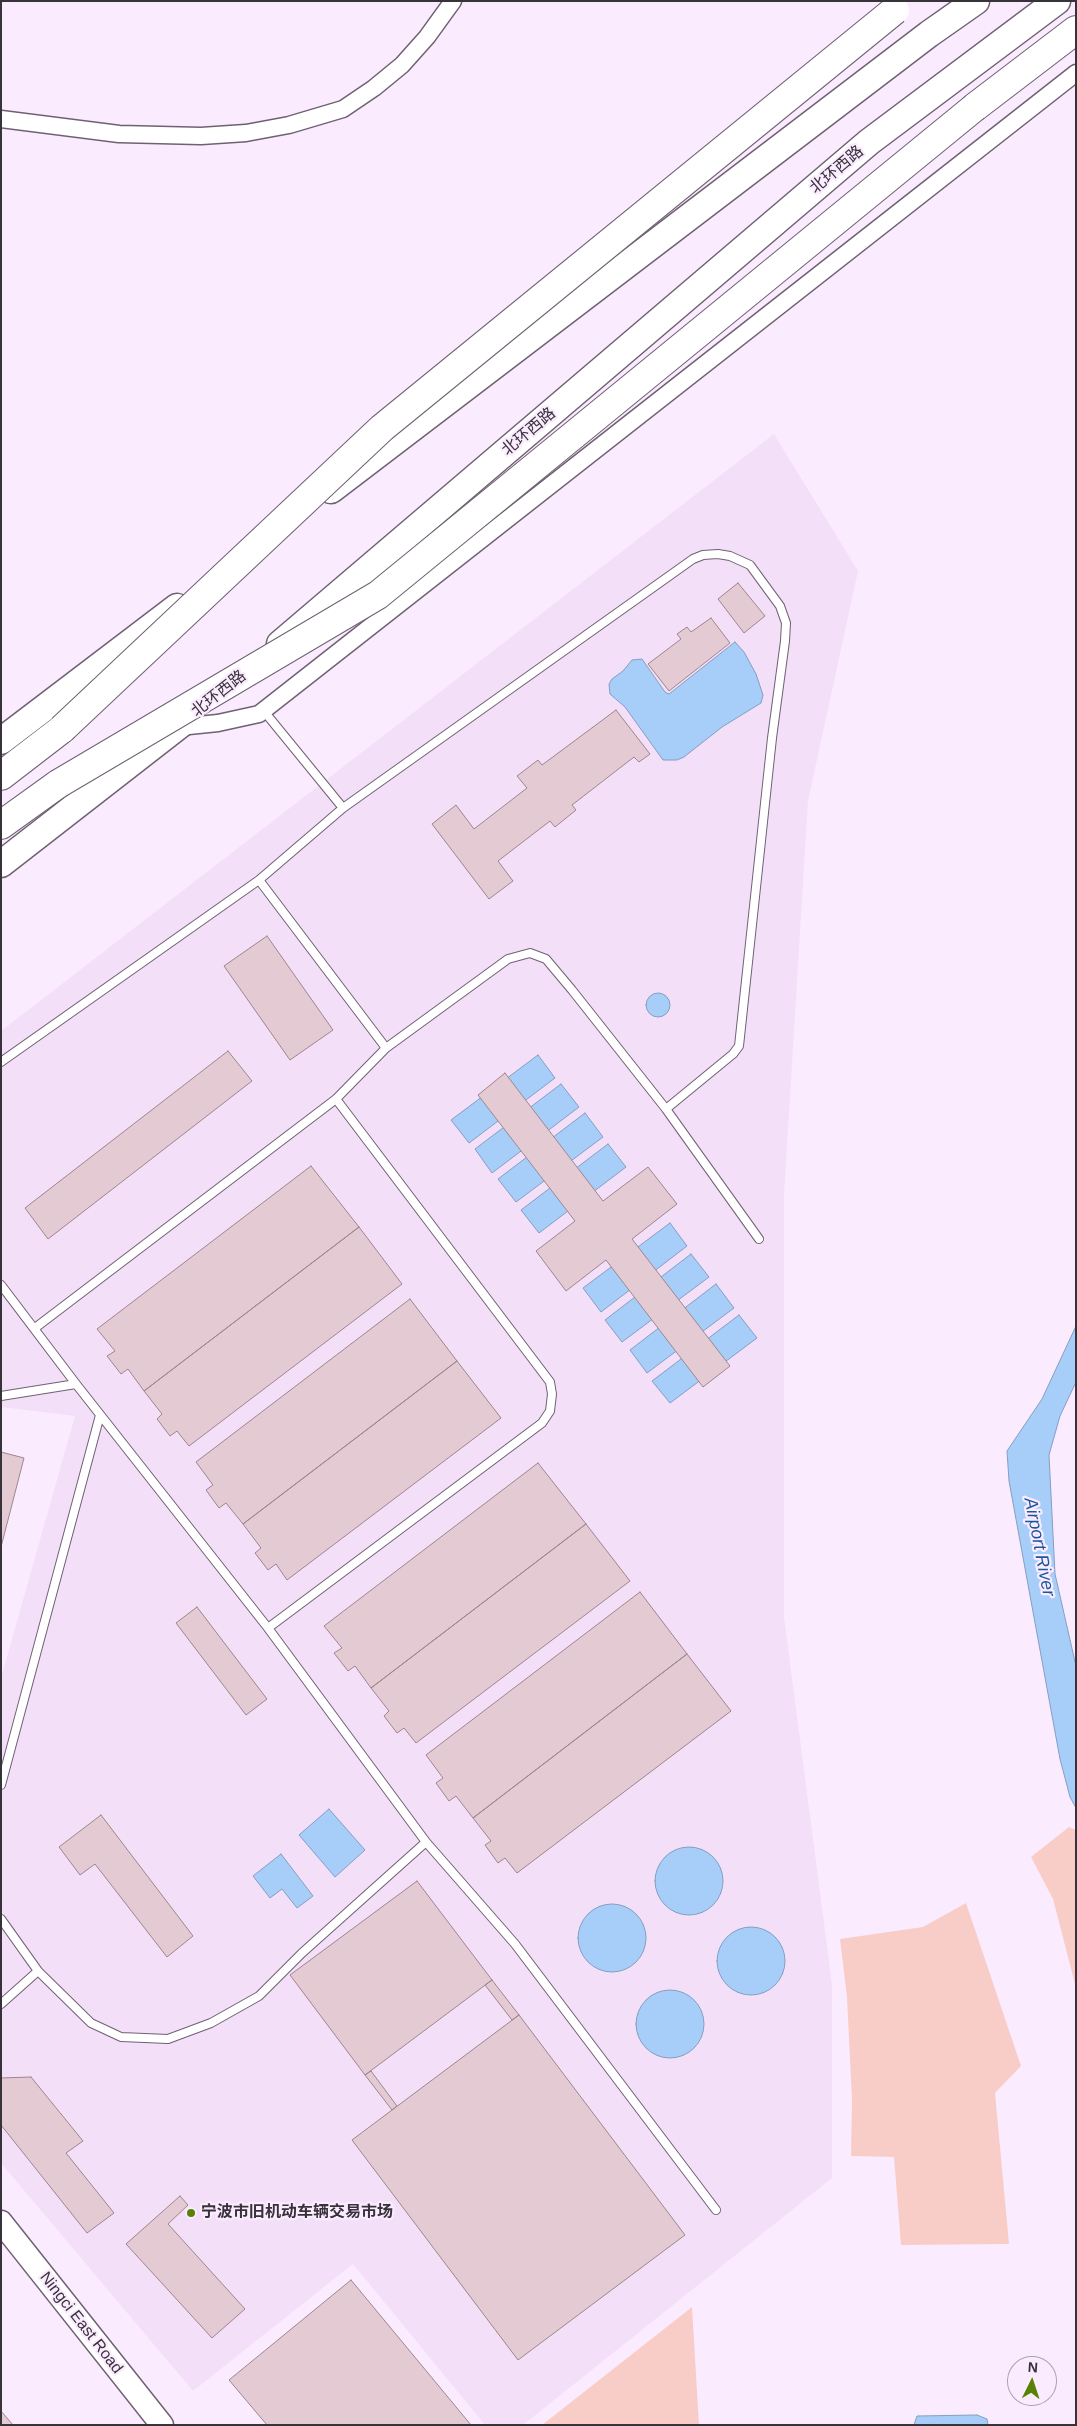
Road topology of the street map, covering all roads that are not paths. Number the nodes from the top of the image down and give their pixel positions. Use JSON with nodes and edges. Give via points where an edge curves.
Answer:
{"nodes":[{"id":1,"x":453,"y":1,"type":"edge"},
{"id":2,"x":976,"y":1,"type":"edge"},
{"id":3,"x":1057,"y":1,"type":"edge"},
{"id":4,"x":901,"y":6,"type":"edge"},
{"id":5,"x":1076,"y":30,"type":"edge"},
{"id":6,"x":1076,"y":73,"type":"edge"},
{"id":7,"x":1,"y":119,"type":"edge"},
{"id":8,"x":263,"y":710,"type":"junction"},
{"id":9,"x":177,"y":727,"type":"junction"},
{"id":10,"x":1,"y":741,"type":"edge"},
{"id":11,"x":1,"y":776,"type":"edge"},
{"id":12,"x":343,"y":808,"type":"junction"},
{"id":13,"x":1,"y":825,"type":"edge"},
{"id":14,"x":1,"y":864,"type":"edge"},
{"id":15,"x":259,"y":880,"type":"junction"},
{"id":16,"x":386,"y":1048,"type":"junction"},
{"id":17,"x":1,"y":1062,"type":"edge"},
{"id":18,"x":336,"y":1099,"type":"junction"},
{"id":19,"x":666,"y":1108,"type":"junction"},
{"id":20,"x":758,"y":1239,"type":"dead end"},
{"id":21,"x":1,"y":1286,"type":"edge"},
{"id":22,"x":35,"y":1328,"type":"junction"},
{"id":23,"x":76,"y":1384,"type":"junction"},
{"id":24,"x":1,"y":1396,"type":"edge"},
{"id":25,"x":100,"y":1415,"type":"junction"},
{"id":26,"x":268,"y":1628,"type":"junction"},
{"id":27,"x":1,"y":1785,"type":"edge"},
{"id":28,"x":426,"y":1842,"type":"junction"},
{"id":29,"x":1,"y":1919,"type":"edge"},
{"id":30,"x":38,"y":1971,"type":"junction"},
{"id":31,"x":1,"y":2004,"type":"edge"},
{"id":32,"x":716,"y":2210,"type":"dead end"},
{"id":33,"x":1,"y":2222,"type":"edge"},
{"id":34,"x":162,"y":2425,"type":"edge"}],
"edges":[{"from":1,"to":7,"type":"street","via":[[421,44],[374,88],[343,109],[289,125],[246,133],[201,136],[119,134]]},
{"from":2,"to":10,"type":"main road"},
{"from":3,"to":9,"type":"main road","name":"北环西路","via":[[869,142],[261,660]]},
{"from":4,"to":11,"type":"highway","bridge":true,"via":[[382,428],[62,729]]},
{"from":5,"to":13,"type":"highway","bridge":true,"via":[[975,107],[378,595],[58,784]]},
{"from":6,"to":8,"type":"street"},
{"from":8,"to":9,"type":"street","via":[[259,714],[218,723]]},
{"from":8,"to":12,"type":"lane"},
{"from":9,"to":14,"type":"main road","name":"北环西路"},
{"from":12,"to":15,"type":"lane"},
{"from":12,"to":19,"type":"lane","via":[[693,559],[718,554],[750,565],[780,606],[786,623],[739,1046]]},
{"from":15,"to":16,"type":"lane"},
{"from":15,"to":17,"type":"lane"},
{"from":16,"to":18,"type":"lane"},
{"from":16,"to":19,"type":"lane","via":[[508,959],[530,953],[546,959]]},
{"from":18,"to":22,"type":"lane"},
{"from":18,"to":26,"type":"lane","via":[[550,1382],[550,1411],[542,1423]]},
{"from":19,"to":20,"type":"lane"},
{"from":21,"to":22,"type":"lane"},
{"from":22,"to":23,"type":"lane"},
{"from":23,"to":24,"type":"lane"},
{"from":23,"to":25,"type":"lane"},
{"from":25,"to":26,"type":"lane"},
{"from":25,"to":27,"type":"lane"},
{"from":26,"to":28,"type":"lane"},
{"from":28,"to":30,"type":"lane","via":[[302,1952],[259,1996],[211,2023],[168,2039],[121,2037],[91,2024]]},
{"from":28,"to":32,"type":"lane","via":[[515,1944]]},
{"from":29,"to":30,"type":"lane"},
{"from":30,"to":31,"type":"lane"},
{"from":33,"to":34,"type":"main road","name":"Ningci East Road"}]}
